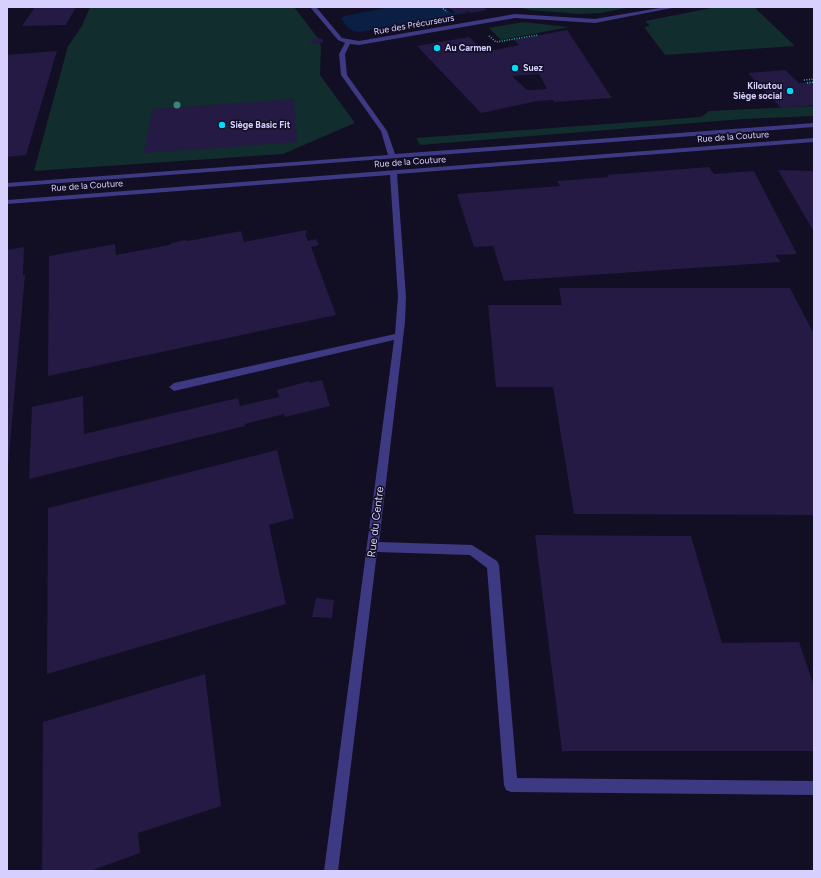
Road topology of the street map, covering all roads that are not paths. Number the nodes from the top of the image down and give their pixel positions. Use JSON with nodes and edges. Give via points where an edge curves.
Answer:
{"nodes":[{"id":1,"x":313,"y":7,"type":"edge"},
{"id":2,"x":674,"y":7,"type":"edge"},
{"id":3,"x":348,"y":42,"type":"junction"},
{"id":4,"x":814,"y":125,"type":"edge"},
{"id":5,"x":814,"y":140,"type":"edge"},
{"id":6,"x":392,"y":157,"type":"junction"},
{"id":7,"x":393,"y":172,"type":"junction"},
{"id":8,"x":7,"y":185,"type":"edge"},
{"id":9,"x":7,"y":202,"type":"edge"},
{"id":10,"x":399,"y":336,"type":"junction"},
{"id":11,"x":174,"y":387,"type":"dead end"},
{"id":12,"x":372,"y":547,"type":"junction"},
{"id":13,"x":814,"y":788,"type":"edge"},
{"id":14,"x":331,"y":871,"type":"edge"}],
"edges":[{"from":1,"to":3,"type":"street","via":[[338,38]]},
{"from":2,"to":3,"type":"street","name":"Rue des Précurseurs","via":[[598,21],[515,16],[372,42]]},
{"from":3,"to":6,"type":"street","via":[[342,54],[344,75],[384,131]]},
{"from":4,"to":6,"type":"street","name":"Rue de la Couture"},
{"from":5,"to":7,"type":"street","name":"Rue de la Couture"},
{"from":6,"to":8,"type":"street","name":"Rue de la Couture"},
{"from":7,"to":9,"type":"street","name":"Rue de la Couture"},
{"from":7,"to":10,"type":"street","name":"Rue du Centre","via":[[402,297]]},
{"from":10,"to":11,"type":"street"},
{"from":10,"to":12,"type":"street","name":"Rue du Centre"},
{"from":12,"to":13,"type":"street","via":[[472,550],[493,565],[511,785]]},
{"from":12,"to":14,"type":"street","name":"Rue du Centre"}]}
